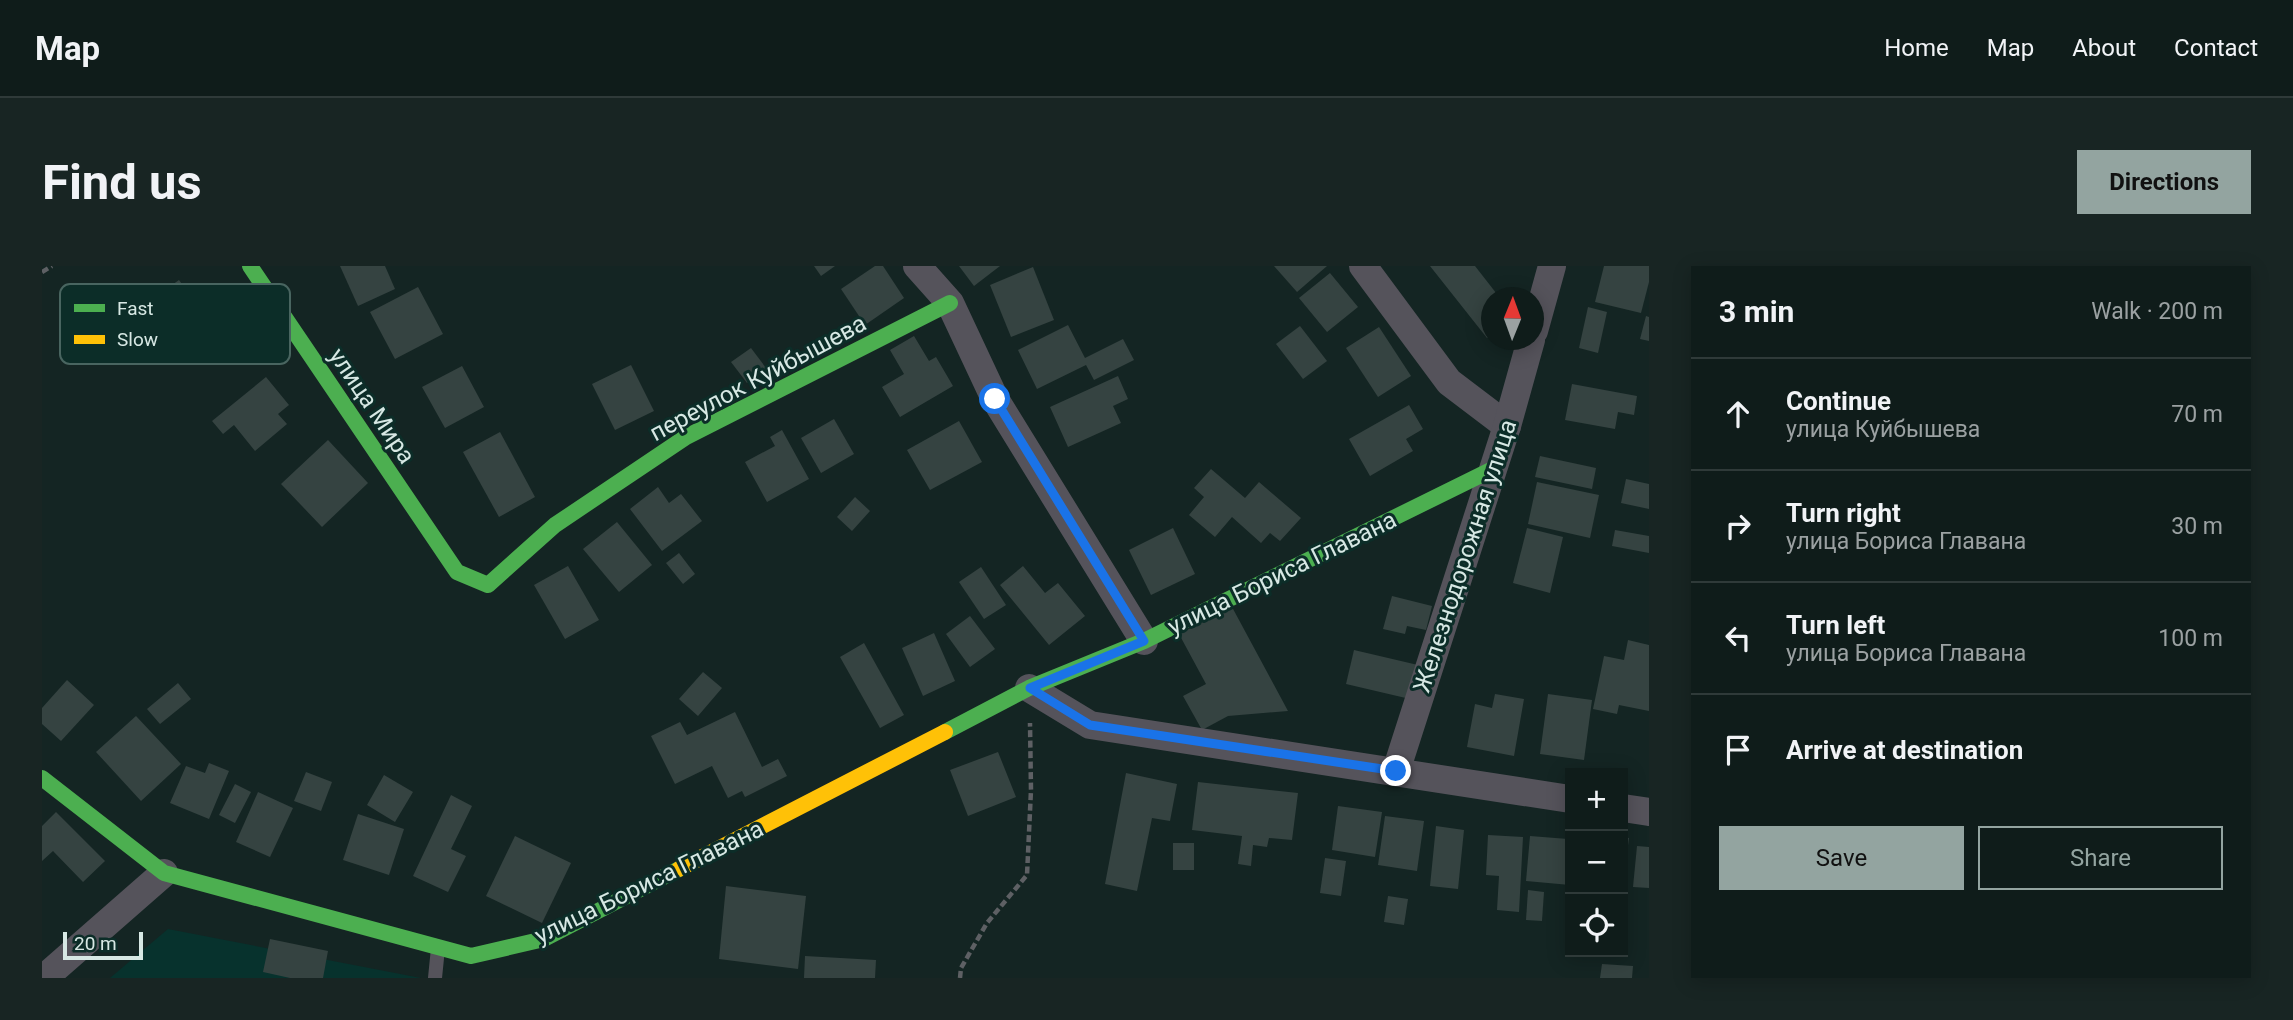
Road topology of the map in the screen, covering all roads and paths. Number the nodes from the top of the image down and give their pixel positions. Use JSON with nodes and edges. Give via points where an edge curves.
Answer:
{"nodes":[{"id":1,"x":52,"y":266,"type":"edge"},
{"id":2,"x":250,"y":266,"type":"edge"},
{"id":3,"x":917,"y":266,"type":"edge"},
{"id":4,"x":1363,"y":266,"type":"edge"},
{"id":5,"x":1552,"y":266,"type":"edge"},
{"id":6,"x":42,"y":272,"type":"edge"},
{"id":7,"x":262,"y":284,"type":"edge"},
{"id":8,"x":1544,"y":295,"type":"edge"},
{"id":9,"x":950,"y":303,"type":"junction"},
{"id":10,"x":290,"y":325,"type":"edge"},
{"id":11,"x":1528,"y":350,"type":"edge"},
{"id":12,"x":1507,"y":426,"type":"junction"},
{"id":13,"x":1493,"y":469,"type":"junction"},
{"id":14,"x":457,"y":572,"type":"joint"},
{"id":15,"x":1144,"y":641,"type":"junction"},
{"id":16,"x":1030,"y":688,"type":"junction"},
{"id":17,"x":1396,"y":771,"type":"junction"},
{"id":18,"x":42,"y":779,"type":"edge"},
{"id":19,"x":1565,"y":798,"type":"edge"},
{"id":20,"x":1628,"y":809,"type":"edge"},
{"id":21,"x":1649,"y":812,"type":"edge"},
{"id":22,"x":164,"y":873,"type":"junction"},
{"id":23,"x":438,"y":947,"type":"junction"},
{"id":24,"x":44,"y":978,"type":"edge"},
{"id":25,"x":435,"y":978,"type":"edge"},
{"id":26,"x":960,"y":978,"type":"edge"}],
"edges":[{"from":1,"to":6,"type":"path"},
{"from":2,"to":7,"type":"street","name":"улица Мира"},
{"from":3,"to":9,"type":"street"},
{"from":4,"to":12,"type":"street","via":[[1450,382]]},
{"from":5,"to":8,"type":"street"},
{"from":9,"to":14,"type":"street","name":"переулок Куйбышева","via":[[686,437],[555,525],[488,585]]},
{"from":9,"to":15,"type":"street","via":[[995,399]]},
{"from":10,"to":14,"type":"street","name":"улица Мира"},
{"from":11,"to":12,"type":"street","name":"Железнодорожная улица"},
{"from":12,"to":13,"type":"street","name":"Железнодорожная улица"},
{"from":13,"to":15,"type":"street","name":"улица Бориса Главана"},
{"from":13,"to":17,"type":"street","name":"Железнодорожная улица"},
{"from":15,"to":16,"type":"street","name":"улица Бориса Главана"},
{"from":16,"to":17,"type":"street","via":[[1090,725]]},
{"from":16,"to":23,"type":"street","name":"улица Бориса Главана","via":[[544,939],[471,956]]},
{"from":16,"to":26,"type":"path","via":[[1027,875],[987,923],[961,968]]},
{"from":17,"to":19,"type":"street"},
{"from":18,"to":22,"type":"street"},
{"from":20,"to":21,"type":"street"},
{"from":22,"to":23,"type":"street","name":"улица Бориса Главана"},
{"from":22,"to":24,"type":"street"},
{"from":23,"to":25,"type":"lane"}]}
